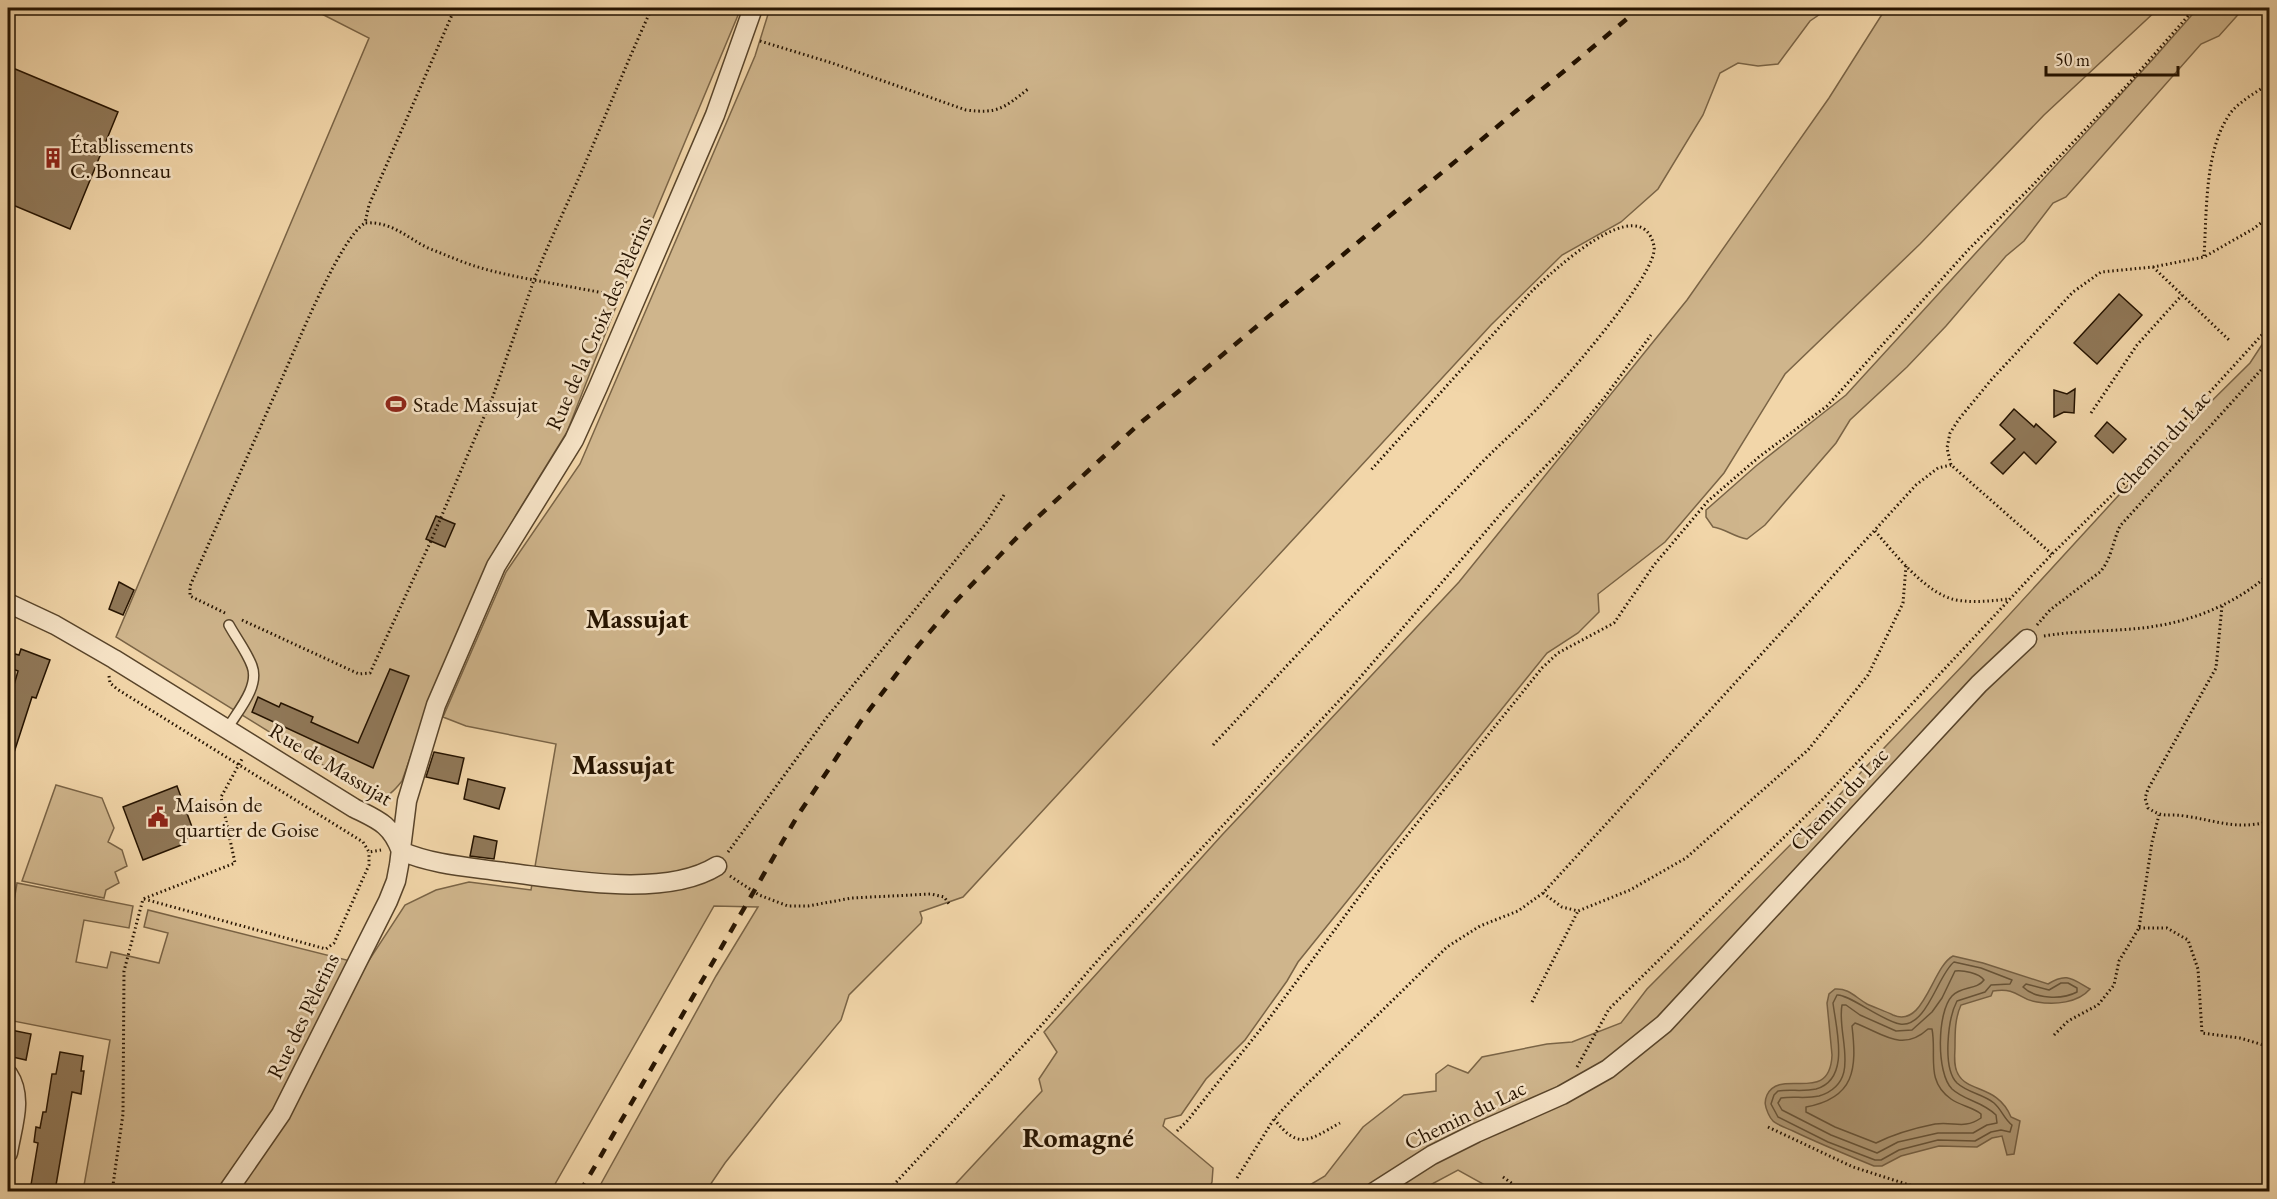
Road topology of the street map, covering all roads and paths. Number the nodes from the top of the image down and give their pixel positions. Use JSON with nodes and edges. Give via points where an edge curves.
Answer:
{"nodes":[{"id":1,"x":455,"y":8,"type":"edge"},
{"id":2,"x":652,"y":8,"type":"edge"},
{"id":3,"x":753,"y":8,"type":"edge"},
{"id":4,"x":2195,"y":8,"type":"edge"},
{"id":5,"x":743,"y":36,"type":"junction"},
{"id":6,"x":2270,"y":83,"type":"edge"},
{"id":7,"x":1028,"y":89,"type":"dead end"},
{"id":8,"x":2270,"y":216,"type":"edge"},
{"id":9,"x":365,"y":223,"type":"junction"},
{"id":10,"x":2204,"y":257,"type":"junction"},
{"id":11,"x":2153,"y":267,"type":"junction"},
{"id":12,"x":534,"y":280,"type":"junction"},
{"id":13,"x":2182,"y":295,"type":"junction"},
{"id":14,"x":635,"y":303,"type":"junction"},
{"id":15,"x":2270,"y":326,"type":"edge"},
{"id":16,"x":1651,"y":335,"type":"dead end"},
{"id":17,"x":2229,"y":340,"type":"dead end"},
{"id":18,"x":2270,"y":360,"type":"edge"},
{"id":19,"x":2091,"y":413,"type":"dead end"},
{"id":20,"x":1951,"y":465,"type":"junction"},
{"id":21,"x":1371,"y":470,"type":"dead end"},
{"id":22,"x":1004,"y":495,"type":"dead end"},
{"id":23,"x":1875,"y":531,"type":"junction"},
{"id":24,"x":2052,"y":554,"type":"junction"},
{"id":25,"x":1906,"y":566,"type":"junction"},
{"id":26,"x":2270,"y":573,"type":"edge"},
{"id":27,"x":2010,"y":599,"type":"junction"},
{"id":28,"x":8,"y":603,"type":"edge"},
{"id":29,"x":2223,"y":606,"type":"junction"},
{"id":30,"x":229,"y":625,"type":"dead end"},
{"id":31,"x":2027,"y":639,"type":"junction"},
{"id":32,"x":110,"y":669,"type":"dead end"},
{"id":33,"x":227,"y":729,"type":"junction"},
{"id":34,"x":251,"y":744,"type":"junction"},
{"id":35,"x":1213,"y":745,"type":"dead end"},
{"id":36,"x":240,"y":764,"type":"junction"},
{"id":37,"x":2159,"y":815,"type":"junction"},
{"id":38,"x":2270,"y":821,"type":"edge"},
{"id":39,"x":401,"y":851,"type":"junction"},
{"id":40,"x":369,"y":852,"type":"junction"},
{"id":41,"x":717,"y":866,"type":"junction"},
{"id":42,"x":1543,"y":893,"type":"junction"},
{"id":43,"x":143,"y":899,"type":"junction"},
{"id":44,"x":950,"y":905,"type":"dead end"},
{"id":45,"x":1578,"y":910,"type":"junction"},
{"id":46,"x":2139,"y":928,"type":"junction"},
{"id":47,"x":1532,"y":1002,"type":"dead end"},
{"id":48,"x":2054,"y":1035,"type":"dead end"},
{"id":49,"x":2270,"y":1047,"type":"edge"},
{"id":50,"x":1575,"y":1070,"type":"dead end"},
{"id":51,"x":8,"y":1074,"type":"edge"},
{"id":52,"x":1274,"y":1119,"type":"junction"},
{"id":53,"x":1340,"y":1123,"type":"dead end"},
{"id":54,"x":1768,"y":1127,"type":"dead end"},
{"id":55,"x":1177,"y":1131,"type":"dead end"},
{"id":56,"x":8,"y":1153,"type":"edge"},
{"id":57,"x":1503,"y":1176,"type":"dead end"},
{"id":58,"x":1237,"y":1178,"type":"dead end"},
{"id":59,"x":112,"y":1191,"type":"edge"},
{"id":60,"x":227,"y":1191,"type":"edge"},
{"id":61,"x":888,"y":1191,"type":"edge"},
{"id":62,"x":1374,"y":1191,"type":"edge"},
{"id":63,"x":1524,"y":1191,"type":"edge"},
{"id":64,"x":1931,"y":1191,"type":"edge"}],
"edges":[{"from":1,"to":9,"type":"path","via":[[369,205]]},
{"from":2,"to":12,"type":"path"},
{"from":3,"to":5,"type":"street","name":"Rue de la Croix des Pèlerins"},
{"from":4,"to":55,"type":"path","via":[[1827,406],[1708,501],[1654,565],[1614,623],[1558,653],[1542,668]]},
{"from":5,"to":7,"type":"path","via":[[966,110],[988,113]]},
{"from":5,"to":14,"type":"street","name":"Rue de la Croix des Pèlerins","via":[[715,115]]},
{"from":6,"to":10,"type":"path","via":[[2233,111],[2218,138],[2212,158]]},
{"from":8,"to":10,"type":"path"},
{"from":9,"to":12,"type":"path","via":[[382,223],[461,261]]},
{"from":9,"to":12,"type":"path","via":[[348,240],[314,308],[189,591],[190,596],[359,674],[370,673],[376,664],[493,396]]},
{"from":10,"to":11,"type":"path"},
{"from":11,"to":13,"type":"path"},
{"from":11,"to":20,"type":"path","via":[[2101,272],[2073,292],[1959,419],[1947,448]]},
{"from":12,"to":14,"type":"path"},
{"from":13,"to":17,"type":"path"},
{"from":13,"to":19,"type":"path","via":[[2137,345]]},
{"from":14,"to":39,"type":"street","name":"Rue de la Croix des Pèlerins","via":[[574,440],[496,566],[471,621],[428,725],[407,801]]},
{"from":15,"to":24,"type":"path","via":[[2148,460]]},
{"from":16,"to":61,"type":"path","via":[[1561,450],[1504,509],[1351,688]]},
{"from":18,"to":31,"type":"path","name":"Chemin du Lac","via":[[2120,526],[2107,564],[2050,610]]},
{"from":20,"to":23,"type":"path","via":[[1938,468],[1916,485]]},
{"from":20,"to":24,"type":"path"},
{"from":21,"to":35,"type":"path","via":[[1559,265],[1621,227],[1647,231],[1655,254],[1632,293],[1583,357]]},
{"from":22,"to":41,"type":"path","via":[[986,523],[827,717]]},
{"from":23,"to":25,"type":"path"},
{"from":23,"to":42,"type":"path"},
{"from":24,"to":27,"type":"path"},
{"from":25,"to":27,"type":"path","via":[[1925,584],[1954,599]]},
{"from":25,"to":45,"type":"path","via":[[1904,603],[1868,675],[1808,750],[1686,858],[1630,890]]},
{"from":26,"to":29,"type":"path"},
{"from":27,"to":50,"type":"path","via":[[1823,799],[1608,1009]]},
{"from":28,"to":33,"type":"street","name":"Rue de Massujat","via":[[55,625]]},
{"from":29,"to":31,"type":"path","via":[[2150,627],[2069,631]]},
{"from":29,"to":37,"type":"path","via":[[2216,668],[2145,798],[2148,808]]},
{"from":30,"to":33,"type":"lane","via":[[252,666],[254,678]]},
{"from":31,"to":62,"type":"street","name":"Chemin du Lac","via":[[1971,693],[1664,1023],[1599,1074],[1562,1095],[1476,1132]]},
{"from":32,"to":36,"type":"path","via":[[110,683],[117,689]]},
{"from":33,"to":34,"type":"street","name":"Rue de Massujat"},
{"from":34,"to":36,"type":"path"},
{"from":34,"to":39,"type":"street","name":"Rue de Massujat","via":[[389,827]]},
{"from":36,"to":40,"type":"path","via":[[363,842]]},
{"from":36,"to":43,"type":"path","via":[[221,797],[235,863]]},
{"from":37,"to":38,"type":"path","via":[[2183,815],[2228,826]]},
{"from":37,"to":46,"type":"path","via":[[2151,842]]},
{"from":39,"to":40,"type":"path"},
{"from":39,"to":41,"type":"street","via":[[461,866],[586,882],[636,884],[692,877]]},
{"from":39,"to":60,"type":"street","name":"Rue des Pèlerins","via":[[388,901],[281,1114]]},
{"from":40,"to":43,"type":"path","via":[[369,865],[334,943],[326,949]]},
{"from":41,"to":44,"type":"path","via":[[759,895],[788,906],[931,894],[944,897]]},
{"from":42,"to":45,"type":"path","via":[[1562,907]]},
{"from":42,"to":52,"type":"path","via":[[1518,911],[1480,926],[1447,947]]},
{"from":43,"to":59,"type":"path","via":[[124,970],[123,1114]]},
{"from":45,"to":47,"type":"path"},
{"from":46,"to":48,"type":"path","via":[[2119,961],[2114,985],[2098,1005],[2068,1021]]},
{"from":46,"to":49,"type":"path","via":[[2167,928],[2188,940],[2198,969],[2202,1033]]},
{"from":51,"to":56,"type":"street","via":[[17,1098]]},
{"from":52,"to":53,"type":"path","via":[[1288,1135],[1299,1140],[1313,1138]]},
{"from":52,"to":58,"type":"path"},
{"from":54,"to":64,"type":"path","via":[[1853,1167]]},
{"from":57,"to":63,"type":"path"}]}
